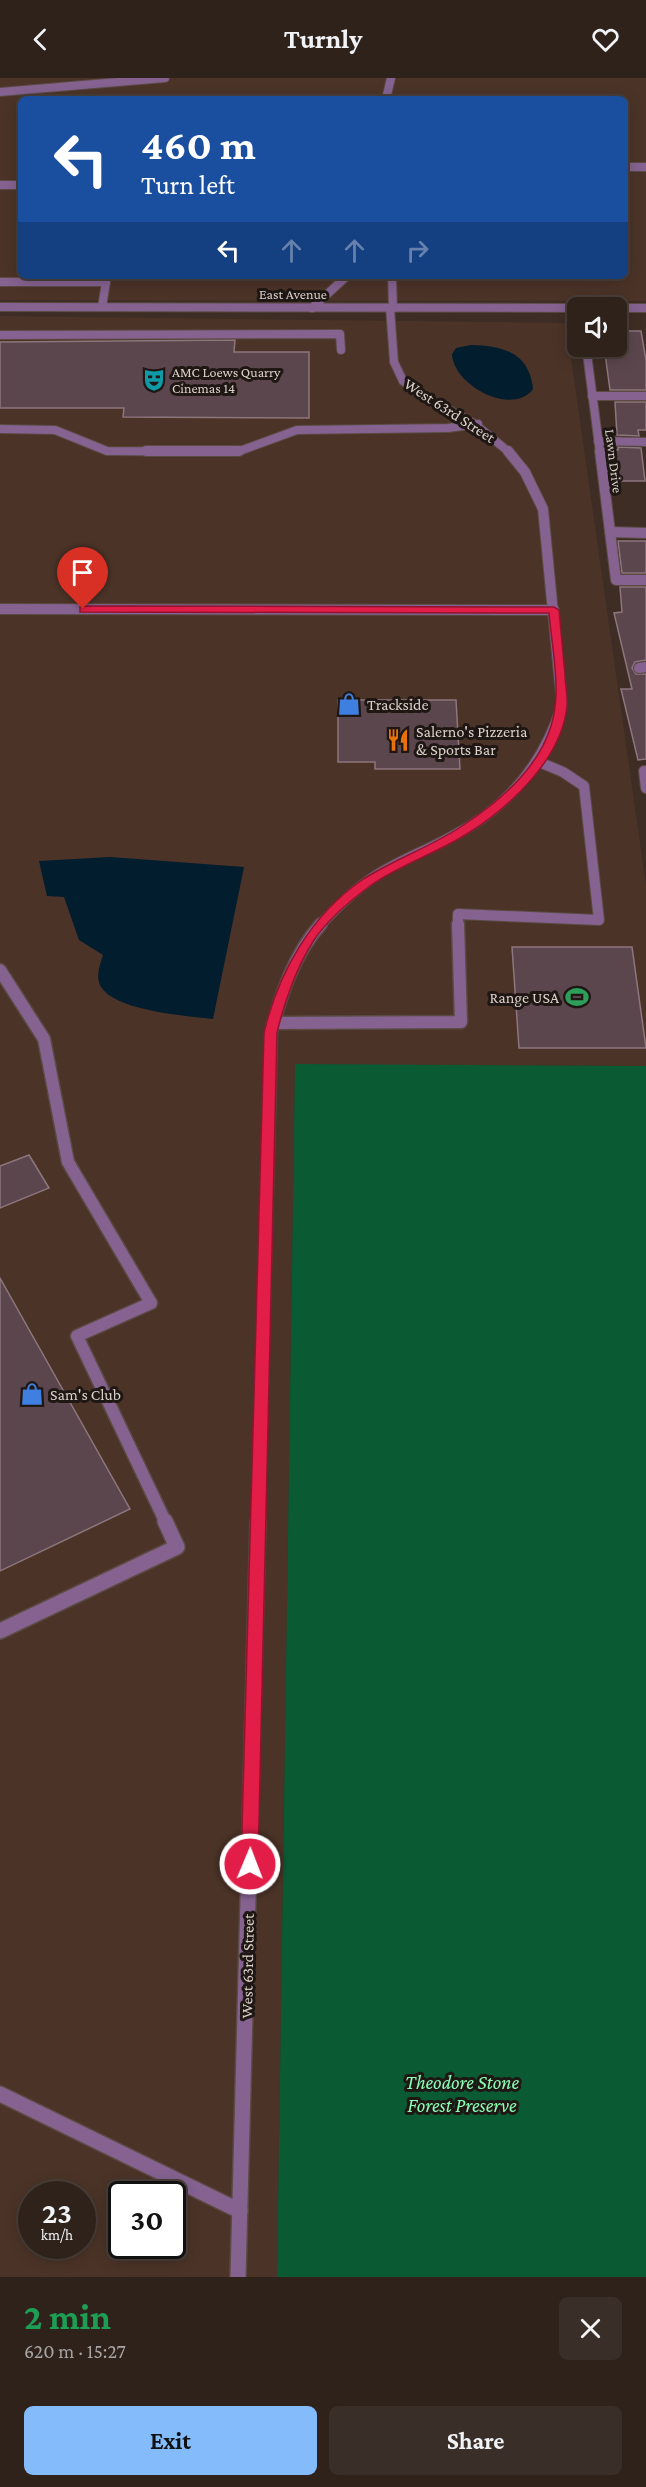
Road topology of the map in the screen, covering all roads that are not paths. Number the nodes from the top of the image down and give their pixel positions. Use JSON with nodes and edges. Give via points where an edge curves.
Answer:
{"nodes":[{"id":1,"x":165,"y":78,"type":"edge"},
{"id":2,"x":391,"y":78,"type":"edge"},
{"id":3,"x":0,"y":92,"type":"edge"},
{"id":4,"x":387,"y":96,"type":"edge"},
{"id":5,"x":628,"y":167,"type":"edge"},
{"id":6,"x":646,"y":167,"type":"edge"},
{"id":7,"x":0,"y":185,"type":"edge"},
{"id":8,"x":18,"y":185,"type":"edge"},
{"id":9,"x":80,"y":279,"type":"edge"},
{"id":10,"x":107,"y":279,"type":"edge"},
{"id":11,"x":344,"y":279,"type":"edge"},
{"id":12,"x":392,"y":279,"type":"edge"},
{"id":13,"x":0,"y":282,"type":"edge"},
{"id":14,"x":0,"y":307,"type":"edge"},
{"id":15,"x":102,"y":307,"type":"junction"},
{"id":16,"x":312,"y":308,"type":"junction"},
{"id":17,"x":392,"y":308,"type":"junction"},
{"id":18,"x":567,"y":308,"type":"edge"},
{"id":19,"x":627,"y":308,"type":"edge"},
{"id":20,"x":646,"y":308,"type":"edge"},
{"id":21,"x":0,"y":335,"type":"edge"},
{"id":22,"x":341,"y":350,"type":"dead end"},
{"id":23,"x":587,"y":357,"type":"edge"},
{"id":24,"x":592,"y":396,"type":"junction"},
{"id":25,"x":646,"y":396,"type":"edge"},
{"id":26,"x":478,"y":424,"type":"junction"},
{"id":27,"x":0,"y":429,"type":"edge"},
{"id":28,"x":598,"y":441,"type":"junction"},
{"id":29,"x":646,"y":442,"type":"edge"},
{"id":30,"x":610,"y":532,"type":"junction"},
{"id":31,"x":646,"y":533,"type":"edge"},
{"id":32,"x":646,"y":580,"type":"edge"},
{"id":33,"x":0,"y":609,"type":"edge"},
{"id":34,"x":554,"y":610,"type":"junction"},
{"id":35,"x":539,"y":762,"type":"junction"},
{"id":36,"x":645,"y":771,"type":"edge"},
{"id":37,"x":646,"y":788,"type":"edge"},
{"id":38,"x":0,"y":970,"type":"edge"},
{"id":39,"x":273,"y":1023,"type":"junction"},
{"id":40,"x":0,"y":1631,"type":"edge"},
{"id":41,"x":0,"y":2094,"type":"edge"},
{"id":42,"x":240,"y":2211,"type":"junction"},
{"id":43,"x":238,"y":2277,"type":"edge"}],
"edges":[{"from":1,"to":3,"type":"street"},
{"from":2,"to":4,"type":"street"},
{"from":5,"to":6,"type":"street"},
{"from":7,"to":8,"type":"street"},
{"from":9,"to":13,"type":"street"},
{"from":10,"to":15,"type":"street"},
{"from":11,"to":16,"type":"street"},
{"from":12,"to":17,"type":"street"},
{"from":14,"to":15,"type":"street","name":"East Avenue"},
{"from":15,"to":16,"type":"street","name":"East Avenue"},
{"from":16,"to":17,"type":"street","name":"East Avenue"},
{"from":17,"to":18,"type":"street","name":"East Avenue"},
{"from":17,"to":26,"type":"street","name":"West 63rd Street","via":[[393,360],[398,376],[412,389]]},
{"from":19,"to":20,"type":"street"},
{"from":21,"to":22,"type":"street","via":[[340,334]]},
{"from":23,"to":24,"type":"street","name":"Lawn Drive"},
{"from":24,"to":25,"type":"street"},
{"from":24,"to":28,"type":"street","name":"Lawn Drive"},
{"from":26,"to":27,"type":"street","via":[[448,428],[297,429],[237,452],[107,451],[55,430]]},
{"from":26,"to":34,"type":"street","name":"West 63rd Street","via":[[512,452],[536,491],[543,509]]},
{"from":28,"to":29,"type":"street"},
{"from":28,"to":30,"type":"street","name":"Lawn Drive"},
{"from":30,"to":31,"type":"street"},
{"from":30,"to":32,"type":"street","name":"Lawn Drive","via":[[616,580]]},
{"from":33,"to":34,"type":"street"},
{"from":34,"to":35,"type":"street","name":"West 63rd Street","via":[[562,705],[556,728]]},
{"from":35,"to":39,"type":"street","name":"West 63rd Street","via":[[516,790],[465,830],[364,884],[335,910],[310,938],[280,999]]},
{"from":35,"to":39,"type":"street","via":[[584,786],[599,920],[458,914],[461,1022]]},
{"from":36,"to":37,"type":"street"},
{"from":38,"to":40,"type":"street","via":[[44,1039],[68,1162],[152,1303],[77,1336],[177,1547]]},
{"from":39,"to":42,"type":"street","name":"West 63rd Street"},
{"from":41,"to":42,"type":"street"},
{"from":42,"to":43,"type":"street","name":"West 63rd Street"}]}
